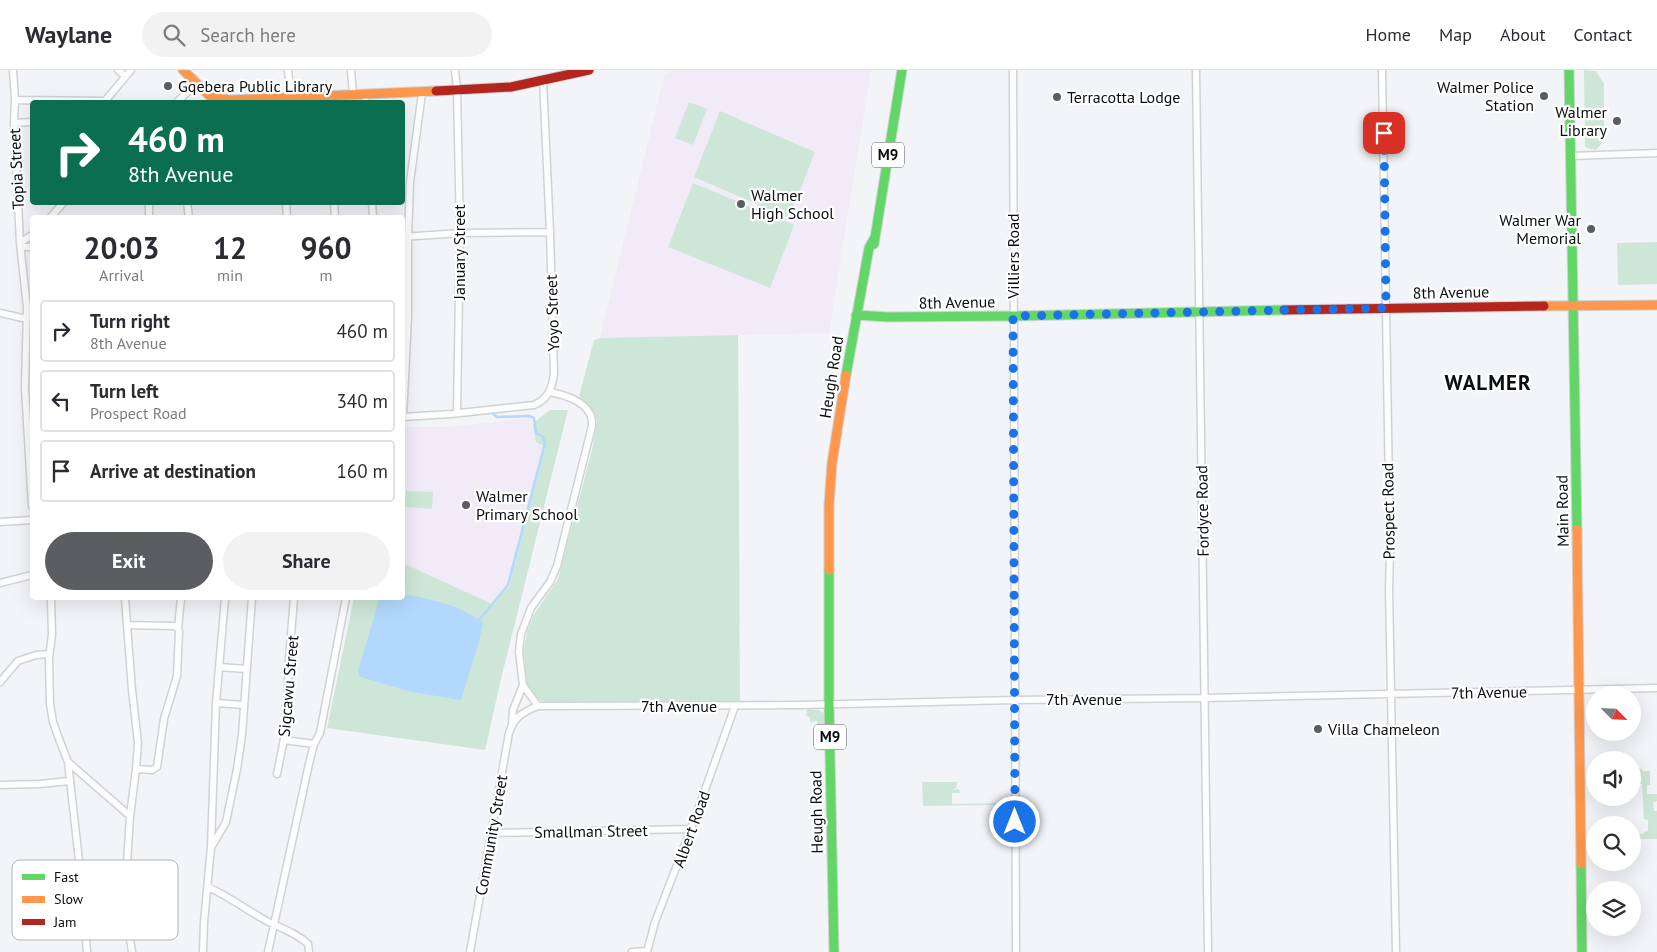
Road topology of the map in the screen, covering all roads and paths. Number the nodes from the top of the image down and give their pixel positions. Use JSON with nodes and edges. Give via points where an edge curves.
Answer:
{"nodes":[{"id":1,"x":13,"y":70,"type":"edge"},
{"id":2,"x":118,"y":70,"type":"edge"},
{"id":3,"x":131,"y":70,"type":"edge"},
{"id":4,"x":183,"y":70,"type":"edge"},
{"id":5,"x":288,"y":70,"type":"edge"},
{"id":6,"x":351,"y":70,"type":"edge"},
{"id":7,"x":455,"y":70,"type":"edge"},
{"id":8,"x":589,"y":70,"type":"edge"},
{"id":9,"x":902,"y":70,"type":"edge"},
{"id":10,"x":1013,"y":70,"type":"edge"},
{"id":11,"x":1196,"y":70,"type":"edge"},
{"id":12,"x":1382,"y":70,"type":"edge"},
{"id":13,"x":1569,"y":70,"type":"edge"},
{"id":14,"x":569,"y":72,"type":"edge"},
{"id":15,"x":125,"y":76,"type":"junction"},
{"id":16,"x":543,"y":80,"type":"junction"},
{"id":17,"x":196,"y":84,"type":"junction"},
{"id":18,"x":457,"y":90,"type":"junction"},
{"id":19,"x":422,"y":93,"type":"junction"},
{"id":20,"x":353,"y":95,"type":"junction"},
{"id":21,"x":286,"y":99,"type":"edge"},
{"id":22,"x":366,"y":99,"type":"edge"},
{"id":23,"x":15,"y":100,"type":"junction"},
{"id":24,"x":30,"y":100,"type":"edge"},
{"id":25,"x":107,"y":100,"type":"edge"},
{"id":26,"x":180,"y":100,"type":"edge"},
{"id":27,"x":207,"y":100,"type":"edge"},
{"id":28,"x":323,"y":100,"type":"edge"},
{"id":29,"x":30,"y":122,"type":"edge"},
{"id":30,"x":14,"y":123,"type":"junction"},
{"id":31,"x":1657,"y":153,"type":"edge"},
{"id":32,"x":1570,"y":156,"type":"junction"},
{"id":33,"x":61,"y":205,"type":"edge"},
{"id":34,"x":53,"y":215,"type":"edge"},
{"id":35,"x":550,"y":232,"type":"junction"},
{"id":36,"x":460,"y":233,"type":"junction"},
{"id":37,"x":30,"y":237,"type":"edge"},
{"id":38,"x":405,"y":237,"type":"edge"},
{"id":39,"x":20,"y":245,"type":"junction"},
{"id":40,"x":30,"y":247,"type":"edge"},
{"id":41,"x":1657,"y":305,"type":"edge"},
{"id":42,"x":1574,"y":306,"type":"junction"},
{"id":43,"x":30,"y":307,"type":"edge"},
{"id":44,"x":1386,"y":308,"type":"junction"},
{"id":45,"x":1199,"y":312,"type":"junction"},
{"id":46,"x":0,"y":313,"type":"edge"},
{"id":47,"x":860,"y":315,"type":"junction"},
{"id":48,"x":1013,"y":316,"type":"junction"},
{"id":49,"x":27,"y":319,"type":"junction"},
{"id":50,"x":405,"y":377,"type":"edge"},
{"id":51,"x":550,"y":392,"type":"junction"},
{"id":52,"x":29,"y":406,"type":"edge"},
{"id":53,"x":457,"y":413,"type":"junction"},
{"id":54,"x":405,"y":417,"type":"edge"},
{"id":55,"x":30,"y":439,"type":"edge"},
{"id":56,"x":30,"y":520,"type":"edge"},
{"id":57,"x":0,"y":522,"type":"edge"},
{"id":58,"x":30,"y":576,"type":"edge"},
{"id":59,"x":0,"y":583,"type":"edge"},
{"id":60,"x":51,"y":600,"type":"edge"},
{"id":61,"x":125,"y":600,"type":"edge"},
{"id":62,"x":181,"y":600,"type":"edge"},
{"id":63,"x":225,"y":600,"type":"edge"},
{"id":64,"x":252,"y":600,"type":"edge"},
{"id":65,"x":294,"y":600,"type":"edge"},
{"id":66,"x":346,"y":600,"type":"edge"},
{"id":67,"x":127,"y":625,"type":"junction"},
{"id":68,"x":178,"y":628,"type":"junction"},
{"id":69,"x":49,"y":654,"type":"junction"},
{"id":70,"x":219,"y":667,"type":"junction"},
{"id":71,"x":246,"y":669,"type":"junction"},
{"id":72,"x":0,"y":682,"type":"edge"},
{"id":73,"x":523,"y":685,"type":"junction"},
{"id":74,"x":1657,"y":688,"type":"edge"},
{"id":75,"x":1579,"y":690,"type":"junction"},
{"id":76,"x":1391,"y":694,"type":"junction"},
{"id":77,"x":1205,"y":698,"type":"junction"},
{"id":78,"x":1015,"y":700,"type":"junction"},
{"id":79,"x":216,"y":703,"type":"junction"},
{"id":80,"x":244,"y":705,"type":"junction"},
{"id":81,"x":829,"y":705,"type":"junction"},
{"id":82,"x":538,"y":706,"type":"junction"},
{"id":83,"x":736,"y":706,"type":"junction"},
{"id":84,"x":513,"y":722,"type":"junction"},
{"id":85,"x":284,"y":740,"type":"junction"},
{"id":86,"x":314,"y":744,"type":"junction"},
{"id":87,"x":68,"y":762,"type":"junction"},
{"id":88,"x":136,"y":769,"type":"junction"},
{"id":89,"x":278,"y":774,"type":"dead end"},
{"id":90,"x":69,"y":781,"type":"junction"},
{"id":91,"x":0,"y":785,"type":"edge"},
{"id":92,"x":130,"y":816,"type":"junction"},
{"id":93,"x":691,"y":830,"type":"junction"},
{"id":94,"x":491,"y":833,"type":"junction"},
{"id":95,"x":211,"y":847,"type":"junction"},
{"id":96,"x":79,"y":860,"type":"edge"},
{"id":97,"x":128,"y":860,"type":"edge"},
{"id":98,"x":208,"y":887,"type":"junction"},
{"id":99,"x":273,"y":924,"type":"junction"},
{"id":100,"x":647,"y":951,"type":"edge"},
{"id":101,"x":203,"y":952,"type":"edge"},
{"id":102,"x":268,"y":952,"type":"edge"},
{"id":103,"x":309,"y":952,"type":"edge"},
{"id":104,"x":470,"y":952,"type":"edge"},
{"id":105,"x":632,"y":952,"type":"edge"},
{"id":106,"x":834,"y":952,"type":"edge"},
{"id":107,"x":1016,"y":952,"type":"edge"},
{"id":108,"x":1208,"y":952,"type":"edge"},
{"id":109,"x":1396,"y":952,"type":"edge"},
{"id":110,"x":1582,"y":952,"type":"edge"}],
"edges":[{"from":1,"to":23,"type":"street","name":"Topia Street"},
{"from":2,"to":15,"type":"street"},
{"from":3,"to":15,"type":"street"},
{"from":4,"to":17,"type":"street"},
{"from":5,"to":21,"type":"street"},
{"from":6,"to":20,"type":"street"},
{"from":7,"to":18,"type":"street","name":"January Street"},
{"from":8,"to":14,"type":"street"},
{"from":9,"to":47,"type":"street","name":"Heugh Road","number":"M9"},
{"from":10,"to":48,"type":"street","name":"Villiers Road"},
{"from":11,"to":45,"type":"street","name":"Fordyce Road"},
{"from":12,"to":44,"type":"street","name":"Prospect Road"},
{"from":13,"to":32,"type":"street","name":"Main Road"},
{"from":14,"to":16,"type":"street"},
{"from":15,"to":25,"type":"street"},
{"from":16,"to":18,"type":"street","via":[[512,87]]},
{"from":16,"to":35,"type":"street","name":"Yoyo Street"},
{"from":17,"to":26,"type":"street"},
{"from":17,"to":27,"type":"street"},
{"from":18,"to":19,"type":"street"},
{"from":18,"to":36,"type":"street","name":"January Street"},
{"from":19,"to":22,"type":"street"},
{"from":19,"to":38,"type":"street"},
{"from":20,"to":22,"type":"street"},
{"from":20,"to":28,"type":"street"},
{"from":21,"to":27,"type":"street"},
{"from":21,"to":28,"type":"street"},
{"from":23,"to":24,"type":"street"},
{"from":23,"to":30,"type":"street","name":"Topia Street"},
{"from":29,"to":30,"type":"street"},
{"from":30,"to":39,"type":"street","name":"Topia Street"},
{"from":31,"to":32,"type":"street"},
{"from":32,"to":42,"type":"street","name":"Main Road"},
{"from":33,"to":34,"type":"street"},
{"from":35,"to":36,"type":"street"},
{"from":35,"to":51,"type":"street","name":"Yoyo Street","via":[[554,374]]},
{"from":36,"to":38,"type":"street"},
{"from":36,"to":53,"type":"street","name":"January Street"},
{"from":37,"to":39,"type":"street"},
{"from":38,"to":50,"type":"street","via":[[408,316]]},
{"from":39,"to":40,"type":"street"},
{"from":39,"to":43,"type":"street","name":"Topia Street"},
{"from":41,"to":42,"type":"street","name":"8th Avenue"},
{"from":42,"to":44,"type":"street","name":"8th Avenue"},
{"from":42,"to":75,"type":"street","name":"Main Road"},
{"from":43,"to":49,"type":"street","name":"Topia Street"},
{"from":44,"to":45,"type":"street","name":"8th Avenue"},
{"from":44,"to":76,"type":"street","name":"Prospect Road"},
{"from":45,"to":48,"type":"street","name":"8th Avenue"},
{"from":45,"to":77,"type":"street","name":"Fordyce Road"},
{"from":46,"to":49,"type":"street"},
{"from":47,"to":48,"type":"street","name":"8th Avenue"},
{"from":47,"to":81,"type":"street","name":"Heugh Road","number":"M9","via":[[830,522]]},
{"from":48,"to":78,"type":"street","name":"Villiers Road"},
{"from":49,"to":52,"type":"street","name":"Topia Street"},
{"from":51,"to":53,"type":"street","via":[[534,405]]},
{"from":51,"to":73,"type":"street","via":[[583,405],[590,414],[592,426],[556,566],[550,582],[531,608],[521,634],[519,652]]},
{"from":52,"to":55,"type":"street","name":"Topia Street"},
{"from":53,"to":54,"type":"street"},
{"from":56,"to":57,"type":"street"},
{"from":58,"to":59,"type":"street"},
{"from":60,"to":69,"type":"street"},
{"from":61,"to":67,"type":"street"},
{"from":62,"to":68,"type":"street"},
{"from":63,"to":70,"type":"street"},
{"from":64,"to":71,"type":"street"},
{"from":65,"to":85,"type":"street","name":"Sigcawu Street"},
{"from":66,"to":86,"type":"street","via":[[320,733]]},
{"from":67,"to":68,"type":"street"},
{"from":67,"to":88,"type":"street","via":[[138,743]]},
{"from":68,"to":88,"type":"street","via":[[177,676],[164,719],[157,767],[152,770]]},
{"from":69,"to":72,"type":"street","via":[[18,661]]},
{"from":69,"to":87,"type":"street","via":[[53,722]]},
{"from":70,"to":71,"type":"street"},
{"from":70,"to":79,"type":"street"},
{"from":71,"to":80,"type":"street"},
{"from":73,"to":82,"type":"street"},
{"from":73,"to":84,"type":"street","name":"Community Street","via":[[513,710]]},
{"from":74,"to":75,"type":"street","name":"7th Avenue"},
{"from":75,"to":76,"type":"street","name":"7th Avenue"},
{"from":75,"to":110,"type":"street","name":"Main Road"},
{"from":76,"to":77,"type":"street","name":"7th Avenue"},
{"from":76,"to":109,"type":"street","name":"Prospect Road"},
{"from":77,"to":78,"type":"street","name":"7th Avenue"},
{"from":77,"to":108,"type":"street","name":"Fordyce Road"},
{"from":78,"to":81,"type":"street","name":"7th Avenue"},
{"from":78,"to":107,"type":"street","name":"Villiers Road"},
{"from":79,"to":80,"type":"street"},
{"from":79,"to":95,"type":"street"},
{"from":80,"to":95,"type":"street","via":[[242,735],[226,822]]},
{"from":81,"to":83,"type":"street","name":"7th Avenue"},
{"from":81,"to":106,"type":"street","name":"Heugh Road","number":"M9"},
{"from":82,"to":83,"type":"street","name":"7th Avenue"},
{"from":82,"to":84,"type":"street","name":"7th Avenue","via":[[522,713]]},
{"from":83,"to":93,"type":"street","name":"Albert Road"},
{"from":84,"to":94,"type":"street","name":"Community Street"},
{"from":85,"to":86,"type":"street"},
{"from":85,"to":89,"type":"street","name":"Sigcawu Street"},
{"from":86,"to":99,"type":"street"},
{"from":87,"to":90,"type":"street"},
{"from":87,"to":92,"type":"street"},
{"from":88,"to":92,"type":"street"},
{"from":90,"to":91,"type":"street"},
{"from":90,"to":96,"type":"street"},
{"from":92,"to":97,"type":"street"},
{"from":93,"to":94,"type":"street","name":"Smallman Street"},
{"from":93,"to":100,"type":"street","name":"Albert Road"},
{"from":94,"to":104,"type":"street","name":"Community Street"},
{"from":95,"to":98,"type":"street"},
{"from":98,"to":99,"type":"street"},
{"from":98,"to":101,"type":"street"},
{"from":99,"to":102,"type":"street"},
{"from":99,"to":103,"type":"street","via":[[305,941]]},
{"from":100,"to":105,"type":"street"}]}
